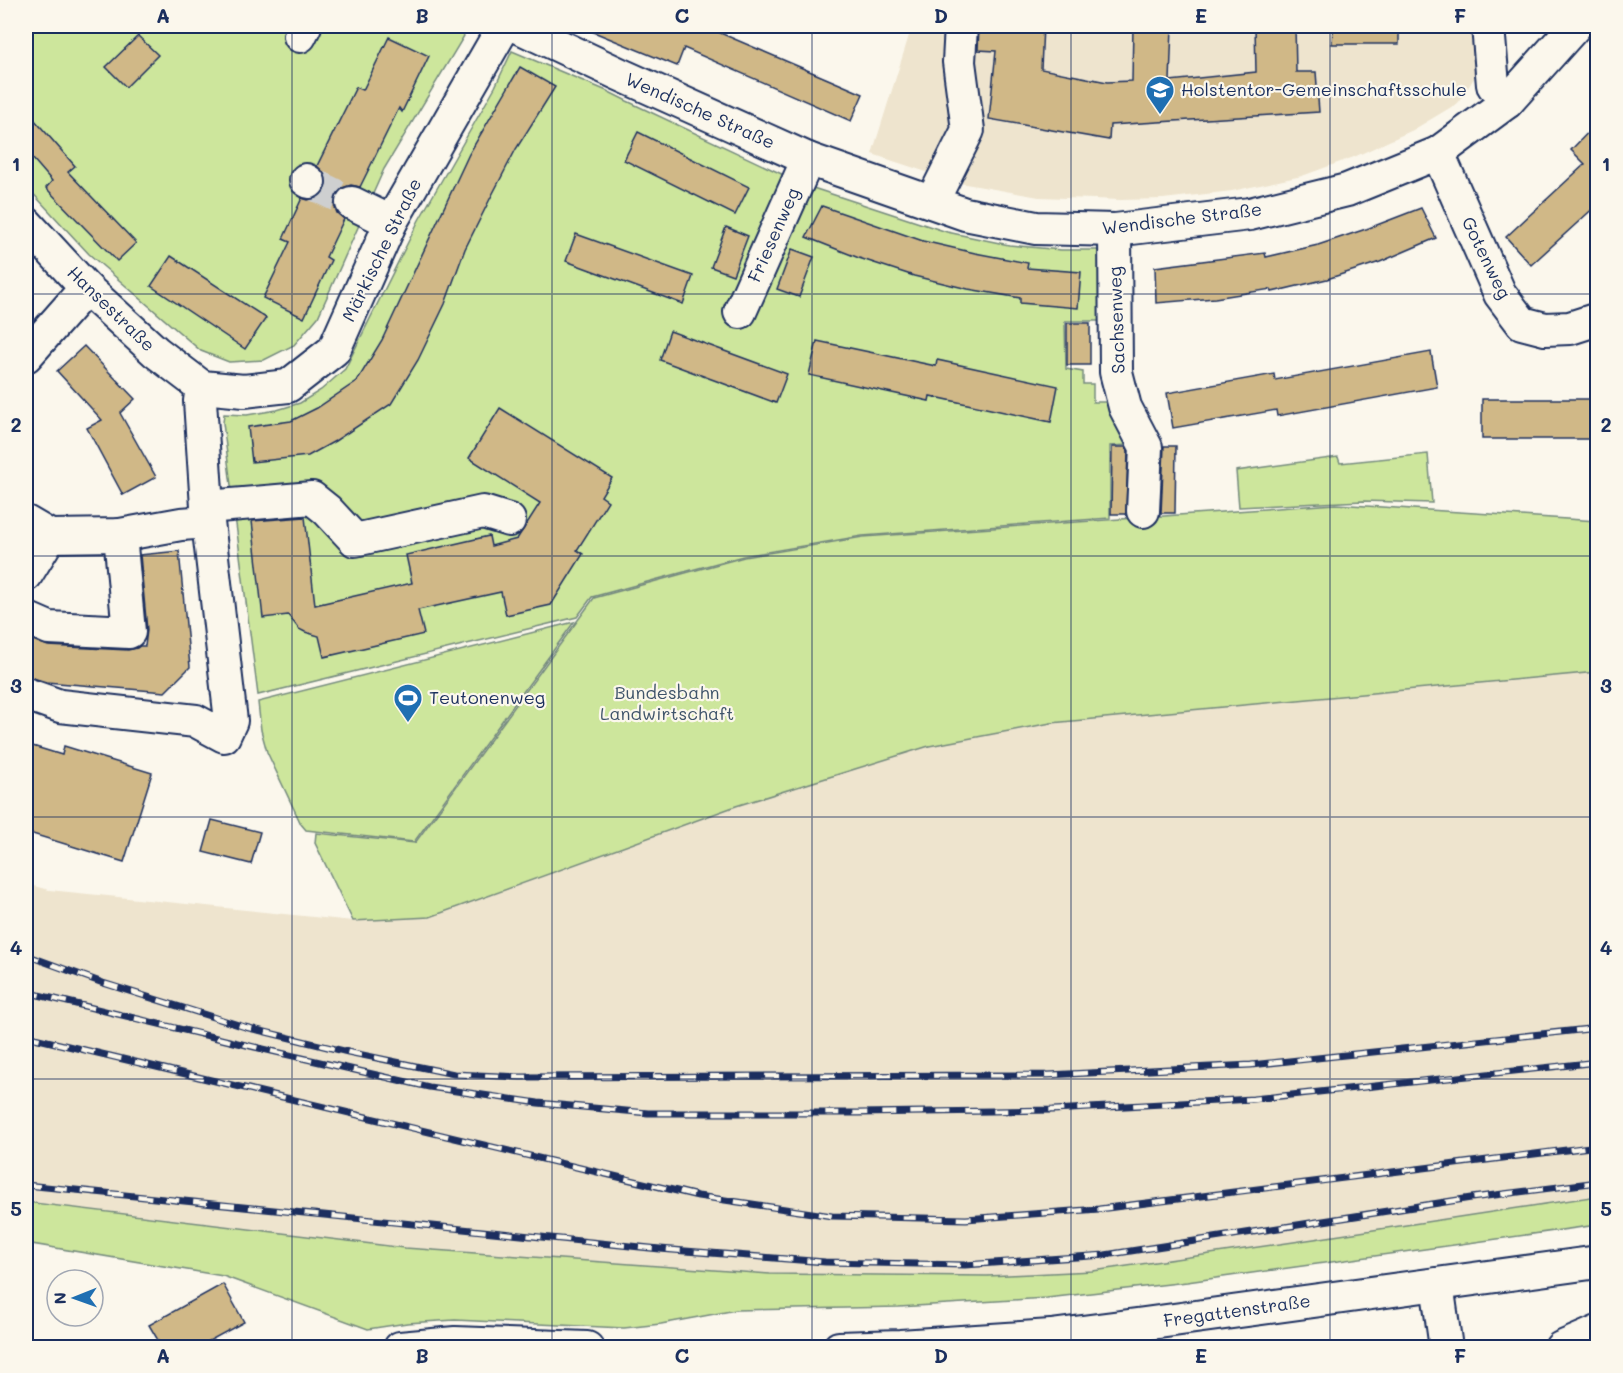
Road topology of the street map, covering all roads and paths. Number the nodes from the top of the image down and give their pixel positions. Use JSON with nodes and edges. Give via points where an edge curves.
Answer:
{"nodes":[{"id":1,"x":504,"y":26,"type":"edge"},
{"id":2,"x":517,"y":26,"type":"edge"},
{"id":3,"x":961,"y":26,"type":"edge"},
{"id":4,"x":1488,"y":26,"type":"edge"},
{"id":5,"x":1575,"y":26,"type":"edge"},
{"id":6,"x":1507,"y":102,"type":"junction"},
{"id":7,"x":1438,"y":153,"type":"junction"},
{"id":8,"x":808,"y":159,"type":"junction"},
{"id":9,"x":932,"y":202,"type":"junction"},
{"id":10,"x":352,"y":203,"type":"tunnel mouth"},
{"id":11,"x":391,"y":222,"type":"junction"},
{"id":12,"x":26,"y":223,"type":"edge"},
{"id":13,"x":1115,"y":230,"type":"junction"},
{"id":14,"x":86,"y":288,"type":"junction"},
{"id":15,"x":740,"y":312,"type":"dead end"},
{"id":16,"x":1598,"y":319,"type":"edge"},
{"id":17,"x":26,"y":356,"type":"edge"},
{"id":18,"x":202,"y":387,"type":"junction"},
{"id":19,"x":1143,"y":511,"type":"dead end"},
{"id":20,"x":208,"y":514,"type":"junction"},
{"id":21,"x":509,"y":520,"type":"dead end"},
{"id":22,"x":38,"y":529,"type":"edge"},
{"id":23,"x":120,"y":535,"type":"junction"},
{"id":24,"x":26,"y":575,"type":"edge"},
{"id":25,"x":26,"y":618,"type":"edge"},
{"id":26,"x":26,"y":694,"type":"edge"},
{"id":27,"x":1598,"y":1262,"type":"edge"},
{"id":28,"x":1437,"y":1284,"type":"junction"},
{"id":29,"x":1598,"y":1332,"type":"edge"},
{"id":30,"x":454,"y":1345,"type":"edge"},
{"id":31,"x":400,"y":1347,"type":"edge"},
{"id":32,"x":587,"y":1347,"type":"edge"},
{"id":33,"x":839,"y":1347,"type":"edge"},
{"id":34,"x":900,"y":1347,"type":"edge"},
{"id":35,"x":1446,"y":1347,"type":"edge"},
{"id":36,"x":1561,"y":1347,"type":"edge"}],
"edges":[{"from":1,"to":11,"type":"street","name":"Märkische Straße"},
{"from":2,"to":8,"type":"street","name":"Wendische Straße"},
{"from":3,"to":9,"type":"street","via":[[959,62],[968,130]]},
{"from":4,"to":6,"type":"street","via":[[1493,85]]},
{"from":5,"to":6,"type":"street","name":"Wendische Straße"},
{"from":6,"to":7,"type":"street","name":"Wendische Straße"},
{"from":7,"to":13,"type":"street","name":"Wendische Straße","via":[[1347,190],[1250,214]]},
{"from":7,"to":16,"type":"street","name":"Gotenweg","via":[[1500,294],[1522,323],[1545,329],[1570,328]]},
{"from":8,"to":9,"type":"street","name":"Wendische Straße"},
{"from":8,"to":15,"type":"street","name":"Friesenweg"},
{"from":9,"to":13,"type":"street","name":"Wendische Straße","via":[[965,214],[1036,228]]},
{"from":10,"to":11,"type":"street"},
{"from":11,"to":18,"type":"street","name":"Märkische Straße","via":[[334,350],[288,386],[244,391]]},
{"from":12,"to":14,"type":"street","name":"Hansestraße"},
{"from":13,"to":19,"type":"street","name":"Sachsenweg","via":[[1116,372],[1125,407],[1146,447]]},
{"from":14,"to":17,"type":"street"},
{"from":14,"to":18,"type":"street","name":"Hansestraße","via":[[156,352]]},
{"from":18,"to":20,"type":"street"},
{"from":20,"to":21,"type":"street","via":[[312,498],[355,540],[483,512]]},
{"from":20,"to":23,"type":"street","via":[[181,524]]},
{"from":20,"to":26,"type":"street","via":[[231,721],[224,736],[196,721],[60,706]]},
{"from":22,"to":23,"type":"street"},
{"from":22,"to":24,"type":"street"},
{"from":23,"to":25,"type":"street","via":[[129,632],[49,628]]},
{"from":27,"to":28,"type":"street","name":"Fregattenstraße"},
{"from":28,"to":34,"type":"street","name":"Fregattenstraße","via":[[1051,1336]]},
{"from":28,"to":35,"type":"street"},
{"from":29,"to":36,"type":"street"},
{"from":30,"to":31,"type":"street"},
{"from":30,"to":32,"type":"street"},
{"from":33,"to":34,"type":"street","name":"Fregattenstraße"}]}
